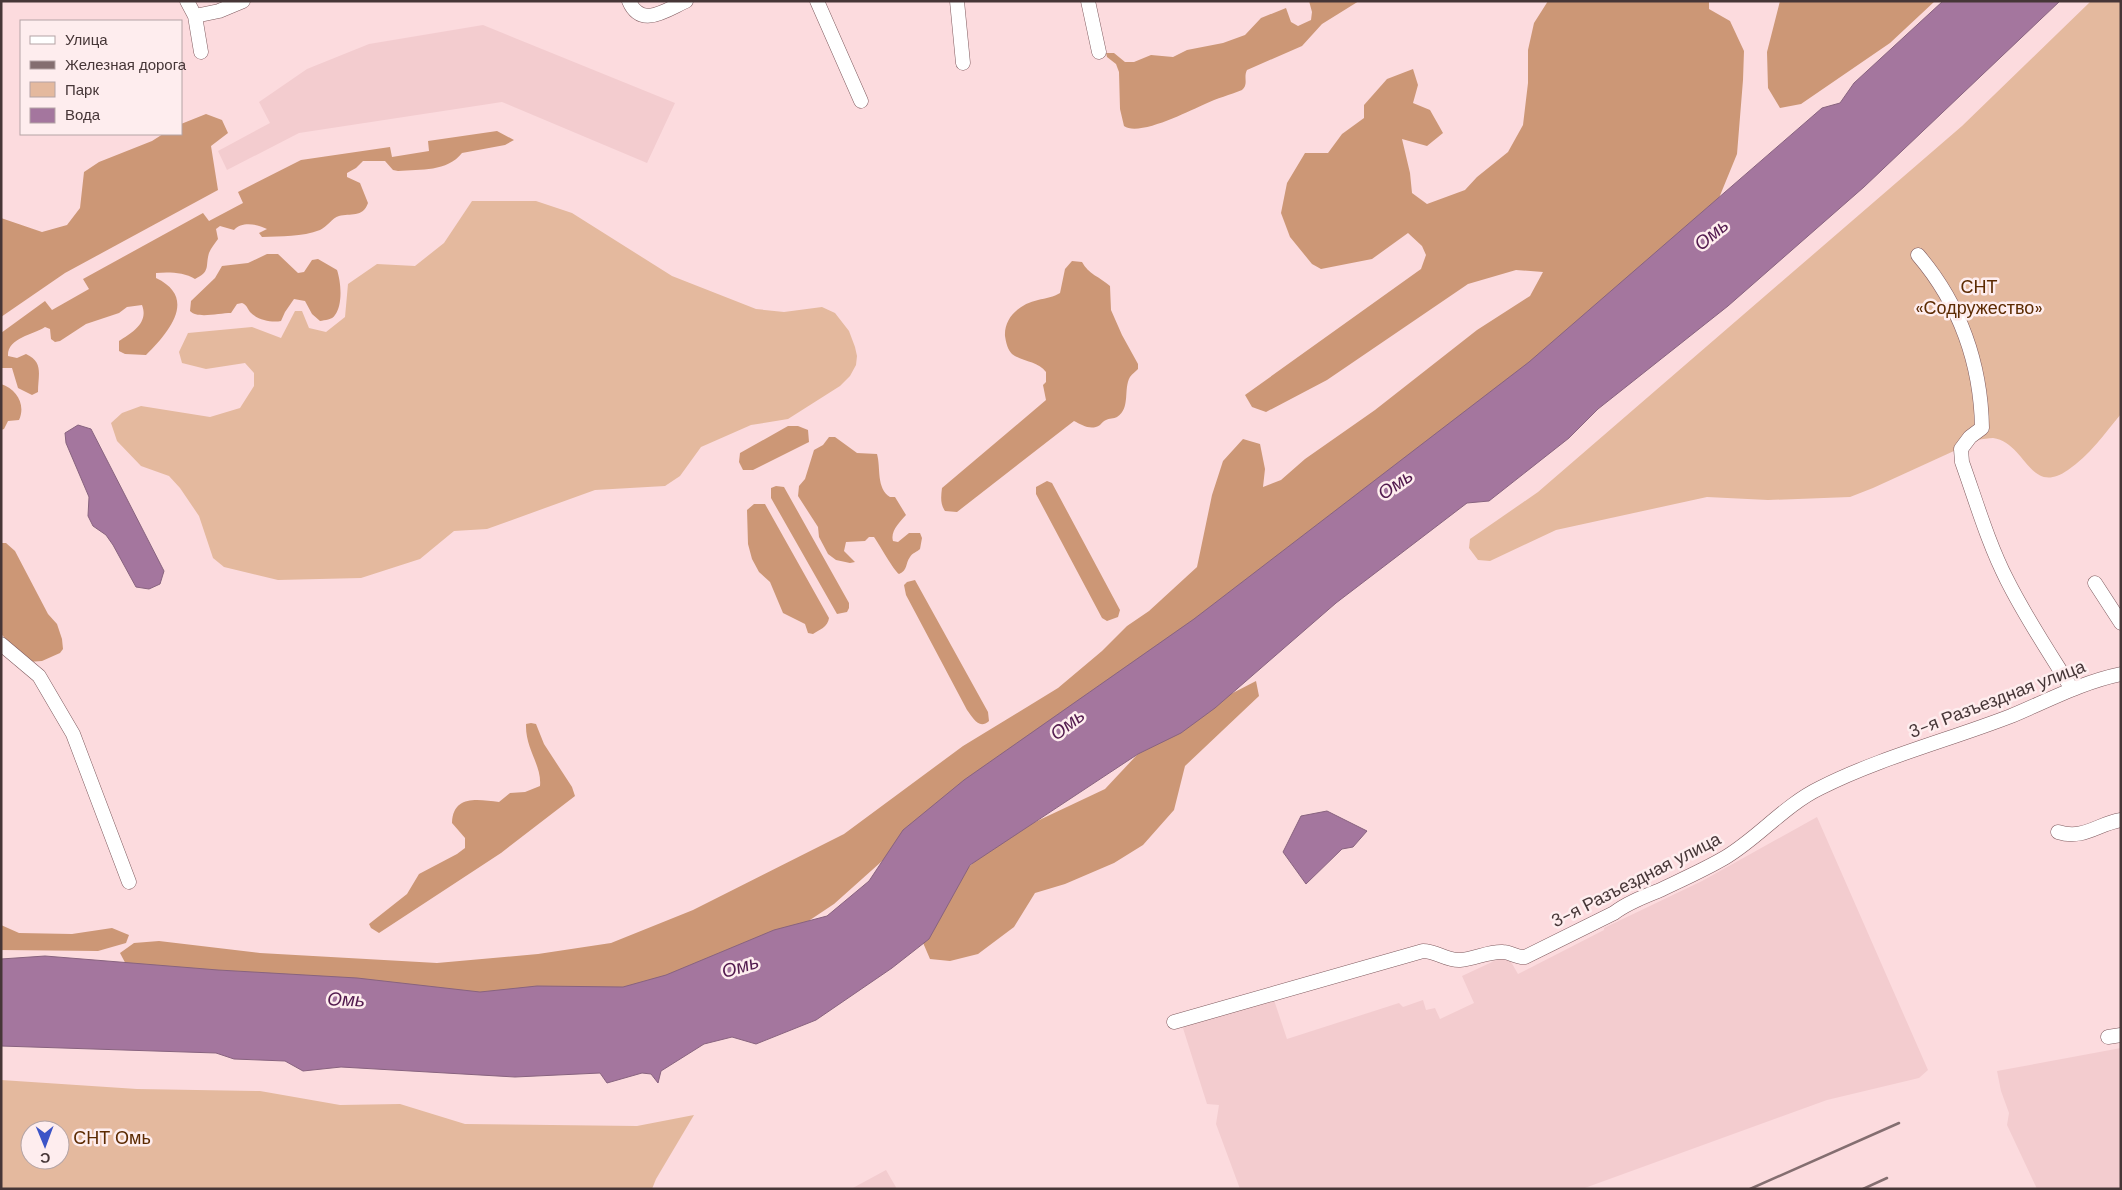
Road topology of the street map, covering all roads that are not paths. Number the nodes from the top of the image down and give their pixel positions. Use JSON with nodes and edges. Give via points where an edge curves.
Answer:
{"nodes":[{"id":1,"x":187,"y":1,"type":"edge"},
{"id":2,"x":243,"y":1,"type":"edge"},
{"id":3,"x":629,"y":1,"type":"edge"},
{"id":4,"x":686,"y":1,"type":"edge"},
{"id":5,"x":817,"y":1,"type":"edge"},
{"id":6,"x":957,"y":1,"type":"edge"},
{"id":7,"x":1088,"y":1,"type":"edge"},
{"id":8,"x":195,"y":16,"type":"junction"},
{"id":9,"x":201,"y":52,"type":"dead end"},
{"id":10,"x":1099,"y":52,"type":"dead end"},
{"id":11,"x":963,"y":63,"type":"dead end"},
{"id":12,"x":861,"y":101,"type":"dead end"},
{"id":13,"x":1918,"y":255,"type":"dead end"},
{"id":14,"x":2095,"y":583,"type":"dead end"},
{"id":15,"x":2121,"y":623,"type":"edge"},
{"id":16,"x":1,"y":644,"type":"edge"},
{"id":17,"x":2121,"y":674,"type":"edge"},
{"id":18,"x":2072,"y":689,"type":"junction"},
{"id":19,"x":2121,"y":820,"type":"edge"},
{"id":20,"x":2058,"y":832,"type":"dead end"},
{"id":21,"x":129,"y":882,"type":"dead end"},
{"id":22,"x":1174,"y":1022,"type":"dead end"}],
"edges":[{"from":1,"to":8,"type":"street"},
{"from":2,"to":8,"type":"street","via":[[219,12]]},
{"from":3,"to":4,"type":"street","via":[[633,11],[641,16],[656,15]]},
{"from":5,"to":12,"type":"street"},
{"from":6,"to":11,"type":"street"},
{"from":7,"to":10,"type":"street"},
{"from":8,"to":9,"type":"street"},
{"from":13,"to":18,"type":"street","via":[[1957,313],[1978,376],[1982,428],[1961,449],[1962,462],[2007,580]]},
{"from":14,"to":15,"type":"street"},
{"from":16,"to":21,"type":"street","via":[[39,676],[73,734]]},
{"from":17,"to":18,"type":"street","name":"3-я Разъездная улица"},
{"from":18,"to":22,"type":"street","name":"3-я Разъездная улица","via":[[1820,788],[1726,856],[1694,875],[1628,904],[1525,957],[1502,952],[1460,960],[1423,951]]},
{"from":19,"to":20,"type":"street","via":[[2079,835]]}]}
